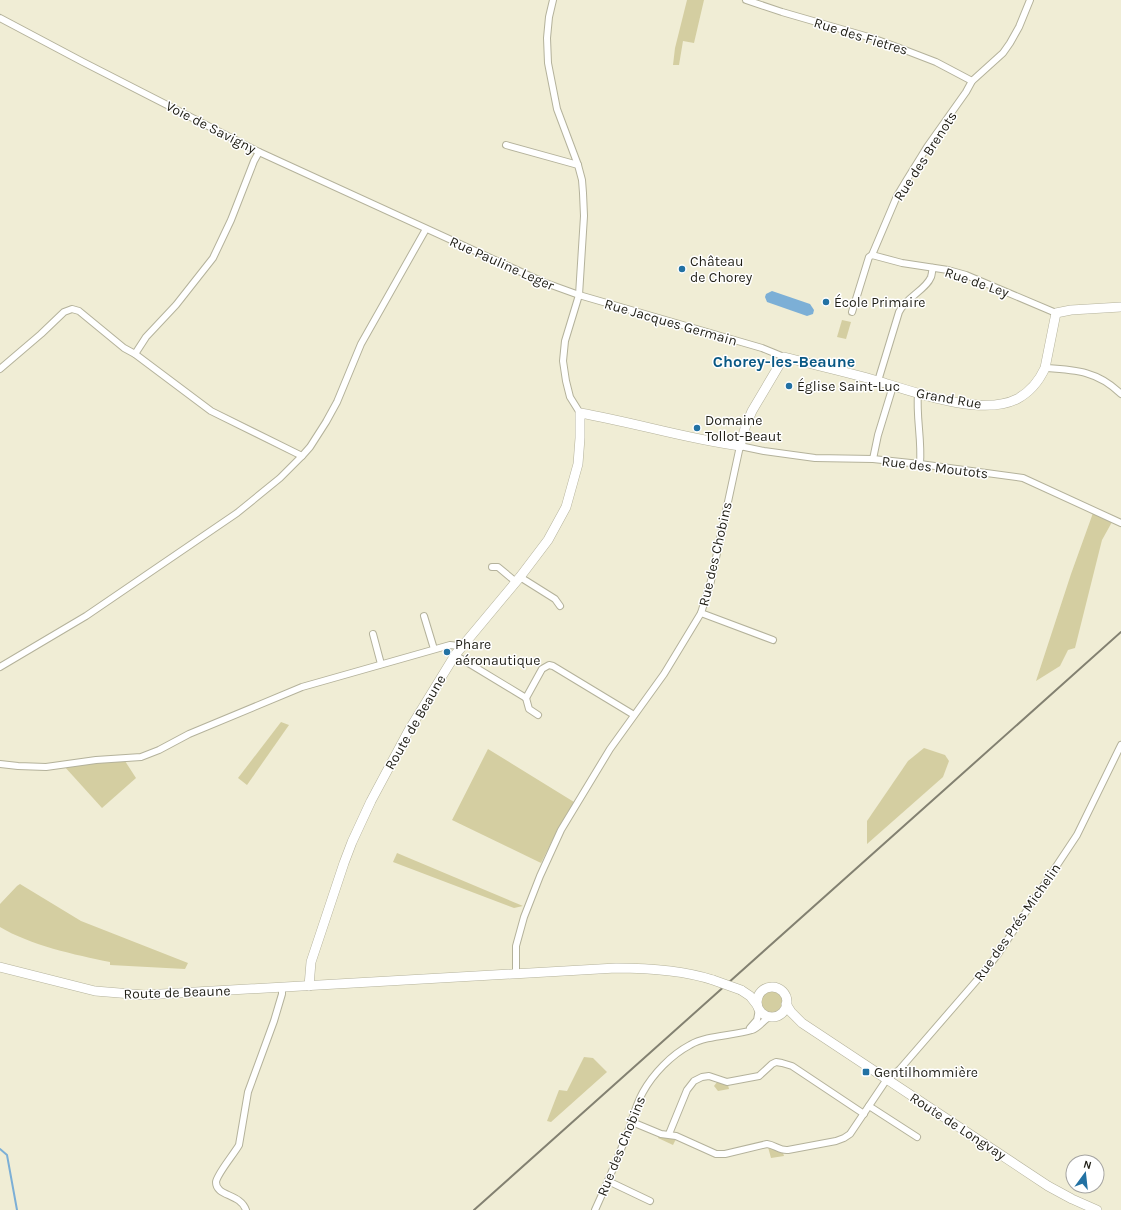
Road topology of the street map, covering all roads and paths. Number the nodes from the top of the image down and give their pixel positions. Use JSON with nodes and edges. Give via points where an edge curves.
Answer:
{"nodes":[{"id":1,"x":553,"y":0,"type":"edge"},
{"id":2,"x":746,"y":0,"type":"edge"},
{"id":3,"x":1030,"y":0,"type":"edge"},
{"id":4,"x":0,"y":18,"type":"edge"},
{"id":5,"x":972,"y":81,"type":"junction"},
{"id":6,"x":506,"y":146,"type":"dead end"},
{"id":7,"x":259,"y":152,"type":"junction"},
{"id":8,"x":578,"y":165,"type":"junction"},
{"id":9,"x":426,"y":229,"type":"junction"},
{"id":10,"x":872,"y":256,"type":"junction"},
{"id":11,"x":933,"y":268,"type":"junction"},
{"id":12,"x":578,"y":295,"type":"junction"},
{"id":13,"x":1121,"y":307,"type":"edge"},
{"id":14,"x":852,"y":312,"type":"dead end"},
{"id":15,"x":1056,"y":313,"type":"junction"},
{"id":16,"x":135,"y":354,"type":"junction"},
{"id":17,"x":784,"y":357,"type":"junction"},
{"id":18,"x":809,"y":363,"type":"joint"},
{"id":19,"x":1045,"y":368,"type":"junction"},
{"id":20,"x":0,"y":369,"type":"edge"},
{"id":21,"x":878,"y":381,"type":"junction"},
{"id":22,"x":893,"y":386,"type":"junction"},
{"id":23,"x":918,"y":394,"type":"junction"},
{"id":24,"x":1121,"y":394,"type":"edge"},
{"id":25,"x":580,"y":413,"type":"junction"},
{"id":26,"x":740,"y":446,"type":"junction"},
{"id":27,"x":302,"y":456,"type":"junction"},
{"id":28,"x":873,"y":460,"type":"junction"},
{"id":29,"x":920,"y":464,"type":"junction"},
{"id":30,"x":1121,"y":523,"type":"edge"},
{"id":31,"x":492,"y":567,"type":"dead end"},
{"id":32,"x":518,"y":580,"type":"junction"},
{"id":33,"x":560,"y":606,"type":"dead end"},
{"id":34,"x":701,"y":614,"type":"junction"},
{"id":35,"x":424,"y":616,"type":"dead end"},
{"id":36,"x":373,"y":634,"type":"dead end"},
{"id":37,"x":773,"y":640,"type":"dead end"},
{"id":38,"x":434,"y":649,"type":"junction"},
{"id":39,"x":458,"y":651,"type":"junction"},
{"id":40,"x":381,"y":664,"type":"junction"},
{"id":41,"x":0,"y":667,"type":"edge"},
{"id":42,"x":526,"y":698,"type":"junction"},
{"id":43,"x":538,"y":715,"type":"dead end"},
{"id":44,"x":634,"y":715,"type":"junction"},
{"id":45,"x":1121,"y":745,"type":"edge"},
{"id":46,"x":0,"y":764,"type":"edge"},
{"id":47,"x":0,"y":966,"type":"edge"},
{"id":48,"x":516,"y":974,"type":"junction"},
{"id":49,"x":309,"y":986,"type":"junction"},
{"id":50,"x":282,"y":987,"type":"junction"},
{"id":51,"x":741,"y":990,"type":"junction"},
{"id":52,"x":761,"y":991,"type":"junction"},
{"id":53,"x":786,"y":1004,"type":"junction"},
{"id":54,"x":758,"y":1007,"type":"junction"},
{"id":55,"x":774,"y":1016,"type":"junction"},
{"id":56,"x":802,"y":1023,"type":"junction"},
{"id":57,"x":748,"y":1031,"type":"junction"},
{"id":58,"x":887,"y":1080,"type":"junction"},
{"id":59,"x":869,"y":1106,"type":"junction"},
{"id":60,"x":864,"y":1114,"type":"junction"},
{"id":61,"x":632,"y":1122,"type":"junction"},
{"id":62,"x":669,"y":1134,"type":"junction"},
{"id":63,"x":917,"y":1137,"type":"dead end"},
{"id":64,"x":608,"y":1181,"type":"junction"},
{"id":65,"x":650,"y":1201,"type":"dead end"},
{"id":66,"x":246,"y":1210,"type":"edge"},
{"id":67,"x":595,"y":1210,"type":"edge"},
{"id":68,"x":1097,"y":1210,"type":"edge"}],
"edges":[{"from":1,"to":8,"type":"street","via":[[547,38],[548,63],[557,109]]},
{"from":2,"to":5,"type":"street","name":"Rue des Fietres","via":[[872,38],[936,62]]},
{"from":3,"to":5,"type":"street","name":"Rue des Brenots","via":[[1010,44]]},
{"from":4,"to":7,"type":"street","name":"Voie de Savigny"},
{"from":5,"to":10,"type":"street","name":"Rue des Brenots","via":[[897,196]]},
{"from":6,"to":8,"type":"street"},
{"from":7,"to":9,"type":"street","name":"Voie de Savigny"},
{"from":7,"to":16,"type":"street","via":[[232,220],[213,258],[176,305],[146,337]]},
{"from":8,"to":12,"type":"street","via":[[582,180],[584,216]]},
{"from":9,"to":12,"type":"street","name":"Rue Pauline Leger","via":[[542,282]]},
{"from":9,"to":27,"type":"street","via":[[361,344],[337,402]]},
{"from":10,"to":11,"type":"street","name":"Rue de Ley"},
{"from":10,"to":14,"type":"street","name":"Rue des Brenots"},
{"from":11,"to":15,"type":"street","name":"Rue de Ley","via":[[966,275]]},
{"from":11,"to":21,"type":"street","via":[[927,284],[903,305],[899,312]]},
{"from":12,"to":17,"type":"street","name":"Rue Jacques Germain","via":[[762,348]]},
{"from":12,"to":25,"type":"street","via":[[565,341],[563,361],[570,397]]},
{"from":13,"to":15,"type":"street"},
{"from":15,"to":19,"type":"street","name":"Grand Rue"},
{"from":16,"to":20,"type":"street","via":[[84,314],[72,309],[64,312]]},
{"from":16,"to":27,"type":"street","via":[[211,411]]},
{"from":17,"to":18,"type":"street","name":"Rue Jacques Germain"},
{"from":17,"to":26,"type":"street","via":[[752,411]]},
{"from":18,"to":21,"type":"street","name":"Grand Rue"},
{"from":19,"to":23,"type":"street","name":"Grand Rue","via":[[1032,388],[1016,399],[999,404],[979,405]]},
{"from":19,"to":24,"type":"street","via":[[1085,372],[1100,377]]},
{"from":21,"to":22,"type":"street","name":"Grand Rue"},
{"from":22,"to":23,"type":"street","name":"Grand Rue"},
{"from":22,"to":28,"type":"street"},
{"from":23,"to":29,"type":"street"},
{"from":25,"to":26,"type":"street"},
{"from":25,"to":32,"type":"street","name":"Route de Beaune","via":[[578,464],[566,507],[548,540]]},
{"from":26,"to":28,"type":"street","name":"Rue des Moutots","via":[[815,458]]},
{"from":26,"to":34,"type":"street","name":"Rue des Chobins","via":[[711,582]]},
{"from":27,"to":41,"type":"street","via":[[280,478],[237,513],[86,616]]},
{"from":28,"to":29,"type":"street","name":"Rue des Moutots"},
{"from":29,"to":30,"type":"street","name":"Rue des Moutots","via":[[1024,478]]},
{"from":31,"to":32,"type":"street","via":[[498,567]]},
{"from":32,"to":33,"type":"street","via":[[555,599]]},
{"from":32,"to":39,"type":"street","name":"Route de Beaune"},
{"from":34,"to":37,"type":"street"},
{"from":34,"to":44,"type":"street","name":"Rue des Chobins","via":[[664,674]]},
{"from":35,"to":38,"type":"street"},
{"from":36,"to":40,"type":"street"},
{"from":38,"to":39,"type":"street","via":[[450,645],[458,646]]},
{"from":38,"to":40,"type":"street"},
{"from":39,"to":42,"type":"street"},
{"from":39,"to":49,"type":"street","name":"Route de Beaune","via":[[409,730],[370,801],[352,842],[311,962]]},
{"from":40,"to":46,"type":"street","via":[[302,687],[141,757],[46,767]]},
{"from":42,"to":43,"type":"street","via":[[529,709]]},
{"from":42,"to":44,"type":"street","via":[[542,669],[548,665],[558,668]]},
{"from":44,"to":48,"type":"street","name":"Rue des Chobins","via":[[610,749],[550,853],[518,938],[515,953]]},
{"from":45,"to":58,"type":"street","name":"Rue des Prés Michelin","via":[[1077,835],[998,954],[940,1024]]},
{"from":47,"to":50,"type":"street","name":"Route de Beaune","via":[[82,988],[118,994],[144,995]]},
{"from":48,"to":49,"type":"street","name":"Route de Beaune"},
{"from":48,"to":51,"type":"street","name":"Route de Beaune","bridge":true,"via":[[616,968],[648,969],[685,973]]},
{"from":49,"to":50,"type":"street","name":"Route de Beaune"},
{"from":50,"to":66,"type":"street","via":[[278,1008],[248,1092],[239,1145],[216,1182],[220,1192],[239,1200]]},
{"from":51,"to":52,"type":"street"},
{"from":51,"to":54,"type":"street","via":[[750,996]]},
{"from":52,"to":53,"type":"street","via":[[768,987],[778,989],[784,994]]},
{"from":52,"to":54,"type":"street"},
{"from":53,"to":55,"type":"street","via":[[783,1011]]},
{"from":53,"to":56,"type":"street","name":"Route de Longvay"},
{"from":54,"to":55,"type":"street","via":[[764,1014]]},
{"from":54,"to":57,"type":"street","via":[[757,1020]]},
{"from":55,"to":56,"type":"street","name":"Route de Longvay","via":[[785,1016]]},
{"from":55,"to":57,"type":"street","via":[[766,1018]]},
{"from":56,"to":58,"type":"street","name":"Route de Longvay"},
{"from":57,"to":61,"type":"street","name":"Rue des Chobins","via":[[693,1043],[683,1050],[648,1083]]},
{"from":58,"to":59,"type":"street","name":"Rue des Prés Michelin"},
{"from":58,"to":68,"type":"street","name":"Route de Longvay","via":[[1048,1186]]},
{"from":59,"to":60,"type":"street","name":"Rue des Prés Michelin"},
{"from":59,"to":63,"type":"street"},
{"from":60,"to":62,"type":"street","name":"Rue des Prés Michelin","via":[[850,1134],[844,1138],[788,1150],[768,1144],[716,1154]]},
{"from":60,"to":62,"type":"street","via":[[792,1066],[776,1062],[759,1076],[727,1082],[709,1076],[697,1078],[687,1090]]},
{"from":61,"to":62,"type":"street","name":"Rue des Prés Michelin","via":[[661,1134]]},
{"from":61,"to":64,"type":"street","name":"Rue des Chobins"},
{"from":64,"to":65,"type":"street"},
{"from":64,"to":67,"type":"street","name":"Rue des Chobins"}]}
